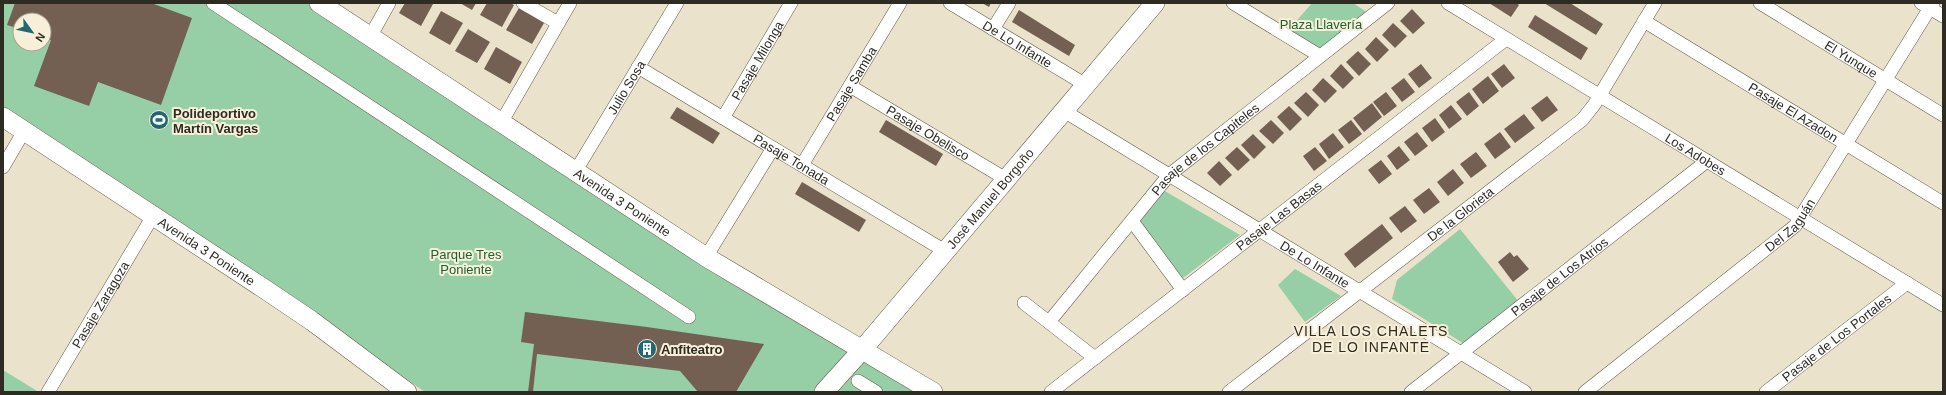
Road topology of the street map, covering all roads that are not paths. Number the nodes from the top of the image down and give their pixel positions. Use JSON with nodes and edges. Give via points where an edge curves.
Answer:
{"nodes":[{"id":1,"x":213,"y":3,"type":"edge"},
{"id":2,"x":319,"y":3,"type":"edge"},
{"id":3,"x":389,"y":3,"type":"edge"},
{"id":4,"x":524,"y":3,"type":"edge"},
{"id":5,"x":570,"y":3,"type":"edge"},
{"id":6,"x":677,"y":3,"type":"edge"},
{"id":7,"x":791,"y":3,"type":"edge"},
{"id":8,"x":900,"y":3,"type":"edge"},
{"id":9,"x":950,"y":3,"type":"edge"},
{"id":10,"x":1009,"y":3,"type":"edge"},
{"id":11,"x":1155,"y":3,"type":"edge"},
{"id":12,"x":1233,"y":3,"type":"edge"},
{"id":13,"x":1388,"y":3,"type":"edge"},
{"id":14,"x":1448,"y":3,"type":"edge"},
{"id":15,"x":1655,"y":3,"type":"edge"},
{"id":16,"x":1760,"y":3,"type":"edge"},
{"id":17,"x":1928,"y":5,"type":"edge"},
{"id":18,"x":1943,"y":16,"type":"edge"},
{"id":19,"x":1644,"y":21,"type":"junction"},
{"id":20,"x":558,"y":23,"type":"junction"},
{"id":21,"x":993,"y":29,"type":"junction"},
{"id":22,"x":370,"y":37,"type":"junction"},
{"id":23,"x":1506,"y":39,"type":"junction"},
{"id":24,"x":1320,"y":56,"type":"junction"},
{"id":25,"x":638,"y":67,"type":"junction"},
{"id":26,"x":1886,"y":80,"type":"junction"},
{"id":27,"x":1086,"y":85,"type":"junction"},
{"id":28,"x":850,"y":86,"type":"junction"},
{"id":29,"x":1599,"y":95,"type":"junction"},
{"id":30,"x":1064,"y":111,"type":"junction"},
{"id":31,"x":1943,"y":115,"type":"edge"},
{"id":32,"x":3,"y":118,"type":"edge"},
{"id":33,"x":723,"y":118,"type":"junction"},
{"id":34,"x":501,"y":123,"type":"junction"},
{"id":35,"x":24,"y":131,"type":"junction"},
{"id":36,"x":1846,"y":145,"type":"junction"},
{"id":37,"x":773,"y":148,"type":"junction"},
{"id":38,"x":1707,"y":161,"type":"junction"},
{"id":39,"x":802,"y":165,"type":"junction"},
{"id":40,"x":3,"y":167,"type":"edge"},
{"id":41,"x":575,"y":172,"type":"junction"},
{"id":42,"x":1169,"y":175,"type":"junction"},
{"id":43,"x":1006,"y":180,"type":"junction"},
{"id":44,"x":1943,"y":203,"type":"edge"},
{"id":45,"x":153,"y":216,"type":"junction"},
{"id":46,"x":1801,"y":219,"type":"junction"},
{"id":47,"x":1132,"y":221,"type":"junction"},
{"id":48,"x":1260,"y":230,"type":"junction"},
{"id":49,"x":946,"y":251,"type":"junction"},
{"id":50,"x":706,"y":256,"type":"junction"},
{"id":51,"x":1907,"y":283,"type":"junction"},
{"id":52,"x":1183,"y":290,"type":"junction"},
{"id":53,"x":1359,"y":291,"type":"junction"},
{"id":54,"x":1024,"y":303,"type":"dead end"},
{"id":55,"x":1943,"y":305,"type":"edge"},
{"id":56,"x":689,"y":317,"type":"dead end"},
{"id":57,"x":1049,"y":322,"type":"junction"},
{"id":58,"x":862,"y":350,"type":"junction"},
{"id":59,"x":1461,"y":353,"type":"junction"},
{"id":60,"x":1095,"y":358,"type":"junction"},
{"id":61,"x":858,"y":381,"type":"dead end"},
{"id":62,"x":48,"y":392,"type":"edge"},
{"id":63,"x":407,"y":392,"type":"edge"},
{"id":64,"x":824,"y":392,"type":"edge"},
{"id":65,"x":876,"y":392,"type":"edge"},
{"id":66,"x":933,"y":392,"type":"edge"},
{"id":67,"x":1051,"y":392,"type":"edge"},
{"id":68,"x":1229,"y":392,"type":"edge"},
{"id":69,"x":1411,"y":392,"type":"edge"},
{"id":70,"x":1525,"y":392,"type":"edge"},
{"id":71,"x":1585,"y":392,"type":"edge"},
{"id":72,"x":1766,"y":392,"type":"edge"}],
"edges":[{"from":1,"to":56,"type":"street"},
{"from":2,"to":22,"type":"main road","name":"Avenida 3 Poniente"},
{"from":3,"to":22,"type":"street"},
{"from":4,"to":20,"type":"street"},
{"from":5,"to":20,"type":"street"},
{"from":6,"to":25,"type":"street","name":"Julio Sosa"},
{"from":7,"to":33,"type":"street","name":"Pasaje Milonga"},
{"from":8,"to":28,"type":"street","name":"Pasaje Samba"},
{"from":9,"to":21,"type":"street","name":"De Lo Infante"},
{"from":10,"to":21,"type":"street"},
{"from":11,"to":27,"type":"main road","name":"José Manuel Borgoño"},
{"from":12,"to":24,"type":"street"},
{"from":13,"to":24,"type":"street","name":"Pasaje de los Capiteles"},
{"from":14,"to":23,"type":"street","name":"Los Adobes"},
{"from":15,"to":19,"type":"street","name":"De la Glorieta"},
{"from":16,"to":26,"type":"street","name":"El Yunque"},
{"from":17,"to":18,"type":"street"},
{"from":17,"to":26,"type":"street","name":"Del Zaguán"},
{"from":19,"to":29,"type":"street","name":"De la Glorieta"},
{"from":19,"to":36,"type":"street","name":"Pasaje El Azadon"},
{"from":20,"to":34,"type":"street"},
{"from":21,"to":27,"type":"street","name":"De Lo Infante"},
{"from":22,"to":34,"type":"main road","name":"Avenida 3 Poniente"},
{"from":23,"to":29,"type":"street","name":"Los Adobes"},
{"from":23,"to":48,"type":"street","name":"Pasaje Las Basas"},
{"from":24,"to":42,"type":"street","name":"Pasaje de los Capiteles"},
{"from":25,"to":33,"type":"street","name":"Pasaje Tonada"},
{"from":25,"to":41,"type":"street","name":"Julio Sosa"},
{"from":26,"to":31,"type":"street","name":"El Yunque"},
{"from":26,"to":36,"type":"street","name":"Del Zaguán"},
{"from":27,"to":30,"type":"main road","name":"José Manuel Borgoño"},
{"from":28,"to":39,"type":"street","name":"Pasaje Samba"},
{"from":28,"to":43,"type":"street","name":"Pasaje Obelisco"},
{"from":29,"to":38,"type":"street","name":"Los Adobes"},
{"from":29,"to":53,"type":"street","name":"De la Glorieta","via":[[1588,113],[1574,127]]},
{"from":30,"to":42,"type":"street","name":"De Lo Infante"},
{"from":30,"to":43,"type":"main road","name":"José Manuel Borgoño"},
{"from":32,"to":35,"type":"main road","name":"Avenida 3 Poniente"},
{"from":33,"to":37,"type":"street","name":"Pasaje Tonada"},
{"from":34,"to":41,"type":"main road","name":"Avenida 3 Poniente"},
{"from":35,"to":40,"type":"street"},
{"from":35,"to":45,"type":"main road","name":"Avenida 3 Poniente"},
{"from":36,"to":44,"type":"street","name":"Pasaje El Azadon"},
{"from":36,"to":46,"type":"street","name":"Del Zaguán"},
{"from":37,"to":39,"type":"street","name":"Pasaje Tonada"},
{"from":37,"to":50,"type":"street"},
{"from":38,"to":46,"type":"street","name":"Los Adobes"},
{"from":38,"to":59,"type":"street","name":"Pasaje de Los Atrios"},
{"from":39,"to":49,"type":"street","name":"Pasaje Tonada"},
{"from":41,"to":50,"type":"main road","name":"Avenida 3 Poniente"},
{"from":42,"to":47,"type":"street","name":"Pasaje de los Capiteles"},
{"from":42,"to":48,"type":"street","name":"De Lo Infante"},
{"from":43,"to":49,"type":"main road","name":"José Manuel Borgoño"},
{"from":45,"to":62,"type":"street","name":"Pasaje Zaragoza"},
{"from":45,"to":63,"type":"main road","name":"Avenida 3 Poniente","via":[[312,321]]},
{"from":46,"to":51,"type":"street","name":"Los Adobes"},
{"from":46,"to":71,"type":"street","name":"Del Zaguán","via":[[1790,232]]},
{"from":47,"to":52,"type":"street"},
{"from":47,"to":57,"type":"street","name":"Pasaje de los Capiteles"},
{"from":48,"to":52,"type":"street","name":"Pasaje Las Basas"},
{"from":48,"to":53,"type":"street","name":"De Lo Infante"},
{"from":49,"to":58,"type":"main road","name":"José Manuel Borgoño"},
{"from":50,"to":58,"type":"main road","name":"Avenida 3 Poniente"},
{"from":51,"to":55,"type":"street","name":"Los Adobes"},
{"from":51,"to":72,"type":"street","name":"Pasaje de Los Portales"},
{"from":52,"to":60,"type":"street","name":"Pasaje Las Basas"},
{"from":53,"to":59,"type":"street","name":"De Lo Infante"},
{"from":53,"to":68,"type":"street","name":"De la Glorieta"},
{"from":54,"to":57,"type":"street"},
{"from":57,"to":60,"type":"street"},
{"from":58,"to":64,"type":"main road","name":"José Manuel Borgoño"},
{"from":58,"to":66,"type":"main road","name":"Avenida 3 Poniente"},
{"from":59,"to":69,"type":"street","name":"Pasaje de Los Atrios"},
{"from":59,"to":70,"type":"street","name":"De Lo Infante"},
{"from":60,"to":67,"type":"street","name":"Pasaje Las Basas"},
{"from":61,"to":65,"type":"street"}]}
